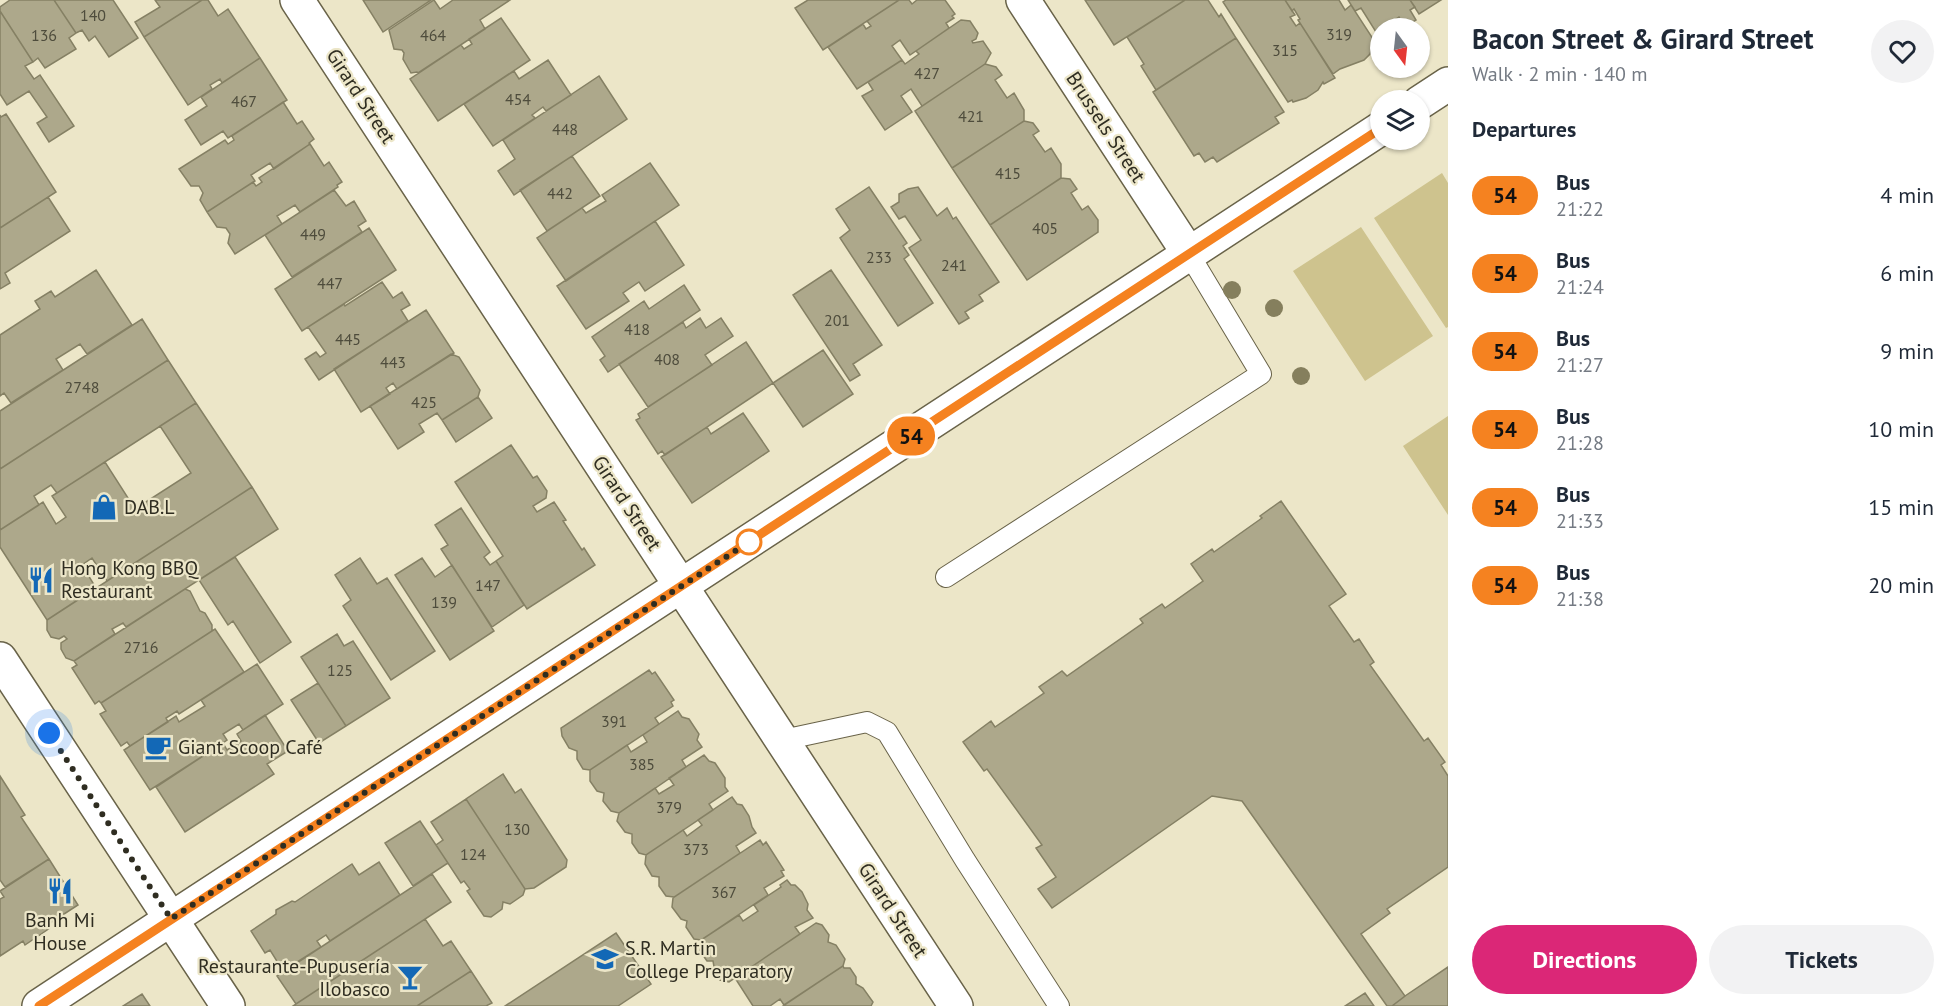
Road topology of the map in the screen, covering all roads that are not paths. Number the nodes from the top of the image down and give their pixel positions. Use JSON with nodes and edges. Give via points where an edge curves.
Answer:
{"nodes":[{"id":1,"x":297,"y":0,"type":"edge"},
{"id":2,"x":1023,"y":0,"type":"edge"},
{"id":3,"x":1448,"y":84,"type":"edge"},
{"id":4,"x":1430,"y":96,"type":"edge"},
{"id":5,"x":1370,"y":136,"type":"edge"},
{"id":6,"x":1190,"y":254,"type":"junction"},
{"id":7,"x":946,"y":577,"type":"dead end"},
{"id":8,"x":681,"y":586,"type":"junction"},
{"id":9,"x":0,"y":659,"type":"edge"},
{"id":10,"x":783,"y":740,"type":"junction"},
{"id":11,"x":171,"y":919,"type":"junction"},
{"id":12,"x":39,"y":1006,"type":"edge"},
{"id":13,"x":228,"y":1006,"type":"edge"},
{"id":14,"x":956,"y":1006,"type":"edge"},
{"id":15,"x":1059,"y":1006,"type":"edge"}],
"edges":[{"from":1,"to":8,"type":"street","name":"Girard Street"},
{"from":2,"to":6,"type":"street","name":"Brussels Street"},
{"from":3,"to":4,"type":"street"},
{"from":5,"to":6,"type":"street"},
{"from":6,"to":7,"type":"lane","via":[[1261,374]]},
{"from":6,"to":8,"type":"street"},
{"from":8,"to":10,"type":"street","name":"Girard Street"},
{"from":8,"to":11,"type":"street"},
{"from":9,"to":11,"type":"street"},
{"from":10,"to":14,"type":"street","name":"Girard Street"},
{"from":10,"to":15,"type":"lane","via":[[867,722],[887,732]]},
{"from":11,"to":12,"type":"street"},
{"from":11,"to":13,"type":"street"}]}
